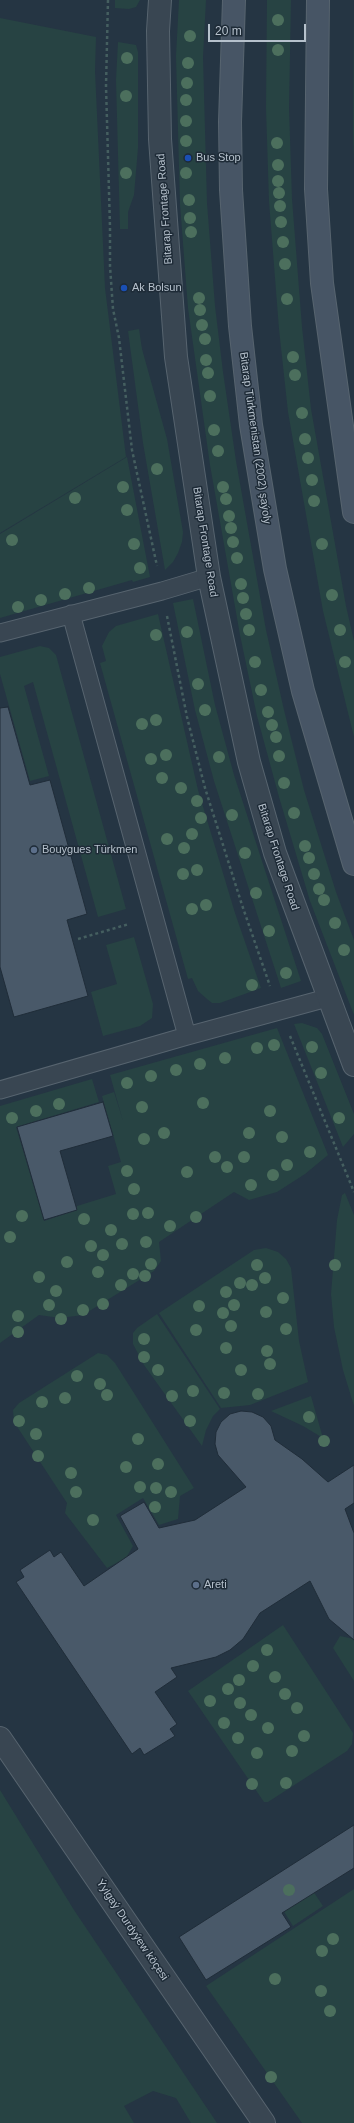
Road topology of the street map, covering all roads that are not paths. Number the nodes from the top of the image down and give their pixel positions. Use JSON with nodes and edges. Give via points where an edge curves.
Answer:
{"nodes":[{"id":1,"x":160,"y":0,"type":"edge"},
{"id":2,"x":234,"y":0,"type":"edge"},
{"id":3,"x":318,"y":0,"type":"edge"},
{"id":4,"x":354,"y":512,"type":"edge"},
{"id":5,"x":209,"y":577,"type":"junction"},
{"id":6,"x":71,"y":614,"type":"junction"},
{"id":7,"x":0,"y":632,"type":"edge"},
{"id":8,"x":354,"y":864,"type":"edge"},
{"id":9,"x":327,"y":998,"type":"junction"},
{"id":10,"x":187,"y":1036,"type":"junction"},
{"id":11,"x":354,"y":1065,"type":"edge"},
{"id":12,"x":0,"y":1090,"type":"edge"},
{"id":13,"x":0,"y":1738,"type":"edge"},
{"id":14,"x":264,"y":2123,"type":"edge"}],
"edges":[{"from":1,"to":5,"type":"street","name":"Bitarap Frontage Road","via":[[160,139],[176,357]]},
{"from":2,"to":8,"type":"main road","name":"Bitarap Türkmenistan (2002) şaýoly","via":[[230,122],[231,190],[240,326],[251,425],[275,569],[303,691]]},
{"from":3,"to":4,"type":"main road","via":[[316,189],[322,283]]},
{"from":5,"to":6,"type":"lane"},
{"from":5,"to":9,"type":"street","name":"Bitarap Frontage Road","via":[[253,777],[275,853]]},
{"from":6,"to":7,"type":"lane"},
{"from":6,"to":10,"type":"lane"},
{"from":9,"to":10,"type":"lane"},
{"from":9,"to":11,"type":"street","name":"Bitarap Frontage Road"},
{"from":10,"to":12,"type":"lane"},
{"from":13,"to":14,"type":"street","name":"Ýylgaý Durdyýew köçesi"}]}
